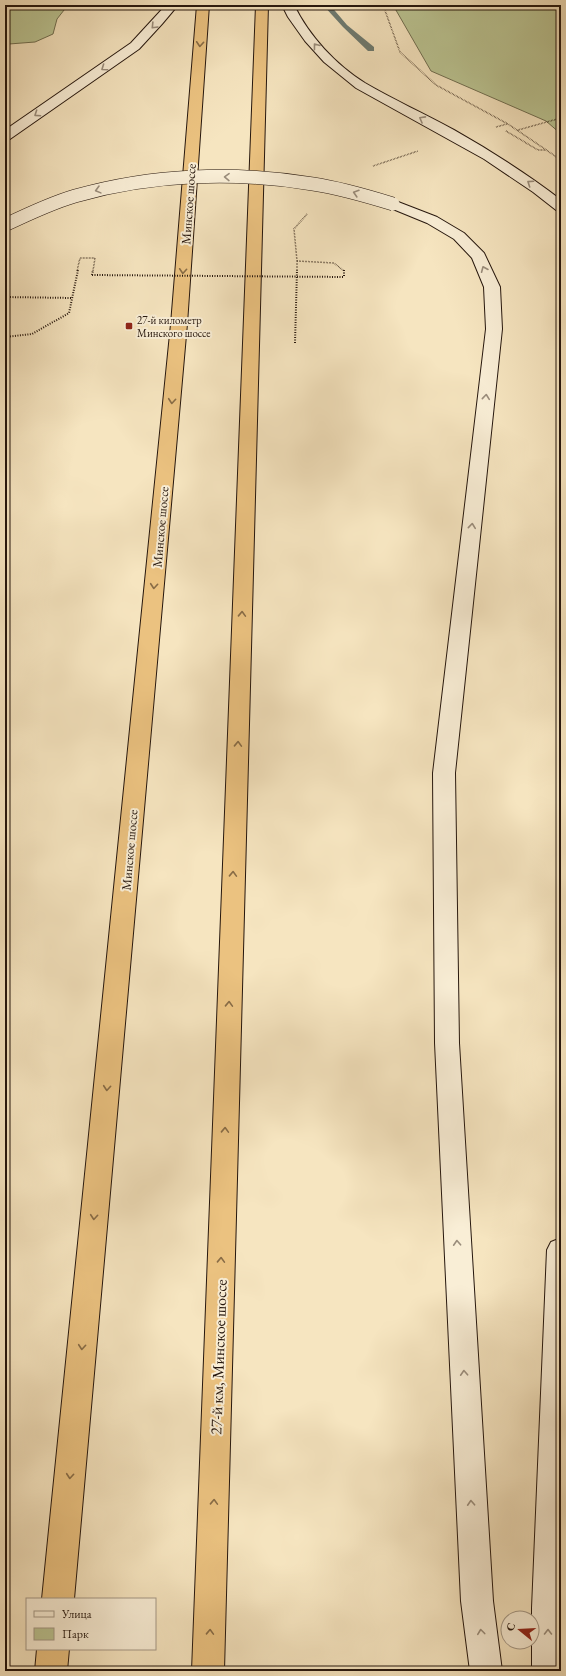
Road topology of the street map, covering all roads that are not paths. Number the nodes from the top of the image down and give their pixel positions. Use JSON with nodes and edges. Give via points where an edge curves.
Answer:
{"nodes":[{"id":1,"x":172,"y":5,"type":"edge"},
{"id":2,"x":203,"y":5,"type":"edge"},
{"id":3,"x":262,"y":5,"type":"edge"},
{"id":4,"x":288,"y":5,"type":"edge"},
{"id":5,"x":5,"y":136,"type":"edge"},
{"id":6,"x":561,"y":207,"type":"edge"},
{"id":7,"x":5,"y":225,"type":"edge"},
{"id":8,"x":561,"y":1250,"type":"edge"},
{"id":9,"x":58,"y":1598,"type":"edge"},
{"id":10,"x":54,"y":1650,"type":"edge"},
{"id":11,"x":51,"y":1671,"type":"edge"},
{"id":12,"x":208,"y":1671,"type":"edge"},
{"id":13,"x":486,"y":1671,"type":"edge"},
{"id":14,"x":548,"y":1671,"type":"edge"}],
"edges":[{"from":1,"to":5,"type":"main road","one_way":true,"via":[[135,46]]},
{"from":2,"to":9,"type":"highway","name":"Минское шоссе","one_way":true,"via":[[179,324]]},
{"from":12,"to":3,"type":"highway","name":"27-й км, Минское шоссе","one_way":true},
{"from":6,"to":4,"type":"main road","one_way":true,"via":[[508,169],[360,85],[338,69],[321,52]]},
{"from":13,"to":7,"type":"main road","one_way":true,"bridge":true,"via":[[477,1601],[446,1043],[444,773],[494,329],[492,287],[479,256],[459,236],[432,220],[393,204],[348,191],[302,182],[254,177],[204,176],[154,180],[106,188],[61,200],[20,216]]},
{"from":14,"to":8,"type":"main road","one_way":true},
{"from":10,"to":11,"type":"highway"}]}
